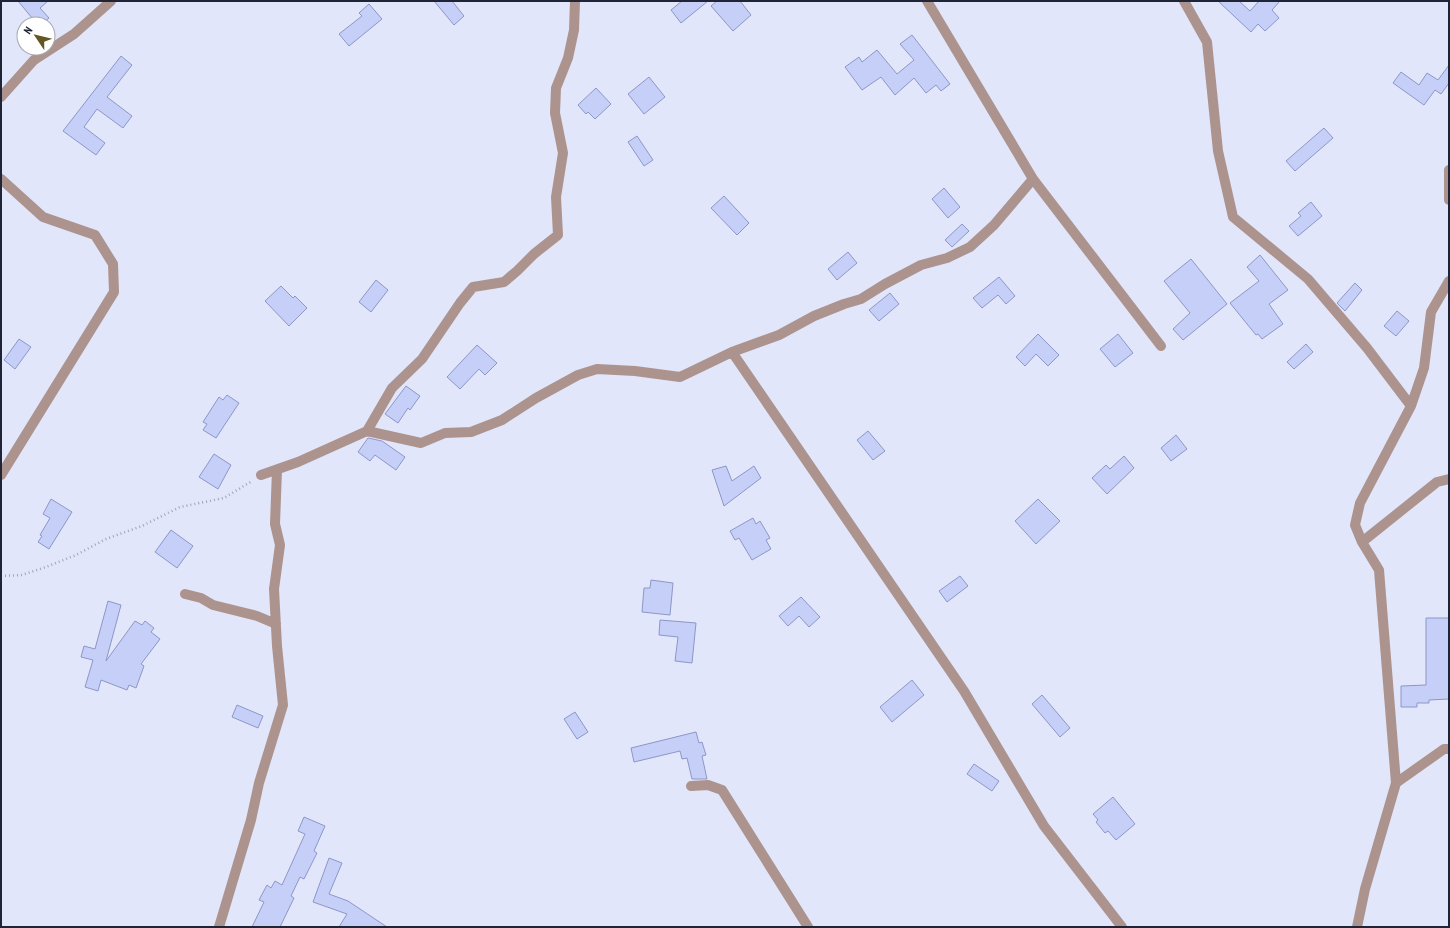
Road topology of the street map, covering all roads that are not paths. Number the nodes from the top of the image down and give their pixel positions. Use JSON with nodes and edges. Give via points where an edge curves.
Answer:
{"nodes":[{"id":1,"x":111,"y":1,"type":"edge"},
{"id":2,"x":575,"y":1,"type":"edge"},
{"id":3,"x":927,"y":1,"type":"edge"},
{"id":4,"x":1184,"y":1,"type":"edge"},
{"id":5,"x":1,"y":97,"type":"edge"},
{"id":6,"x":1449,"y":170,"type":"edge"},
{"id":7,"x":1,"y":179,"type":"edge"},
{"id":8,"x":1034,"y":179,"type":"junction"},
{"id":9,"x":1449,"y":200,"type":"edge"},
{"id":10,"x":1449,"y":281,"type":"edge"},
{"id":11,"x":1161,"y":346,"type":"dead end"},
{"id":12,"x":732,"y":352,"type":"junction"},
{"id":13,"x":1411,"y":406,"type":"junction"},
{"id":14,"x":367,"y":431,"type":"junction"},
{"id":15,"x":277,"y":470,"type":"junction"},
{"id":16,"x":1,"y":475,"type":"edge"},
{"id":17,"x":261,"y":475,"type":"road end"},
{"id":18,"x":1449,"y":479,"type":"edge"},
{"id":19,"x":1362,"y":542,"type":"junction"},
{"id":20,"x":186,"y":594,"type":"dead end"},
{"id":21,"x":276,"y":624,"type":"junction"},
{"id":22,"x":1449,"y":749,"type":"edge"},
{"id":23,"x":1396,"y":783,"type":"junction"},
{"id":24,"x":691,"y":786,"type":"dead end"},
{"id":25,"x":219,"y":927,"type":"edge"},
{"id":26,"x":808,"y":927,"type":"edge"},
{"id":27,"x":1122,"y":927,"type":"edge"},
{"id":28,"x":1357,"y":927,"type":"edge"}],
"edges":[{"from":1,"to":5,"type":"street","via":[[74,34],[34,60]]},
{"from":2,"to":14,"type":"street","via":[[574,30],[568,58],[556,88],[555,113],[562,153],[556,197],[558,235],[504,282],[473,287],[422,359],[392,388]]},
{"from":3,"to":8,"type":"street"},
{"from":4,"to":13,"type":"street","via":[[1207,42],[1218,151],[1233,217],[1308,279],[1367,348]]},
{"from":6,"to":9,"type":"street"},
{"from":7,"to":16,"type":"street","via":[[43,217],[95,235],[113,264],[114,292]]},
{"from":8,"to":11,"type":"street"},
{"from":8,"to":12,"type":"street","via":[[994,225],[970,247],[921,266],[861,299],[814,316],[779,335]]},
{"from":10,"to":13,"type":"street","via":[[1431,312],[1424,368]]},
{"from":12,"to":14,"type":"street","via":[[680,377],[597,369],[536,398],[502,420],[471,432],[445,433],[421,444]]},
{"from":12,"to":27,"type":"street","via":[[964,691],[1044,826]]},
{"from":13,"to":19,"type":"street","via":[[1360,503],[1355,525]]},
{"from":14,"to":15,"type":"street"},
{"from":15,"to":17,"type":"street"},
{"from":15,"to":21,"type":"street","via":[[275,524],[280,545],[274,589]]},
{"from":18,"to":19,"type":"street","via":[[1437,482]]},
{"from":19,"to":23,"type":"street","via":[[1379,570]]},
{"from":20,"to":21,"type":"street"},
{"from":21,"to":25,"type":"street","via":[[283,705]]},
{"from":22,"to":23,"type":"street","via":[[1444,749]]},
{"from":23,"to":28,"type":"street","via":[[1365,889]]},
{"from":24,"to":26,"type":"street","via":[[708,785],[722,790]]}]}
